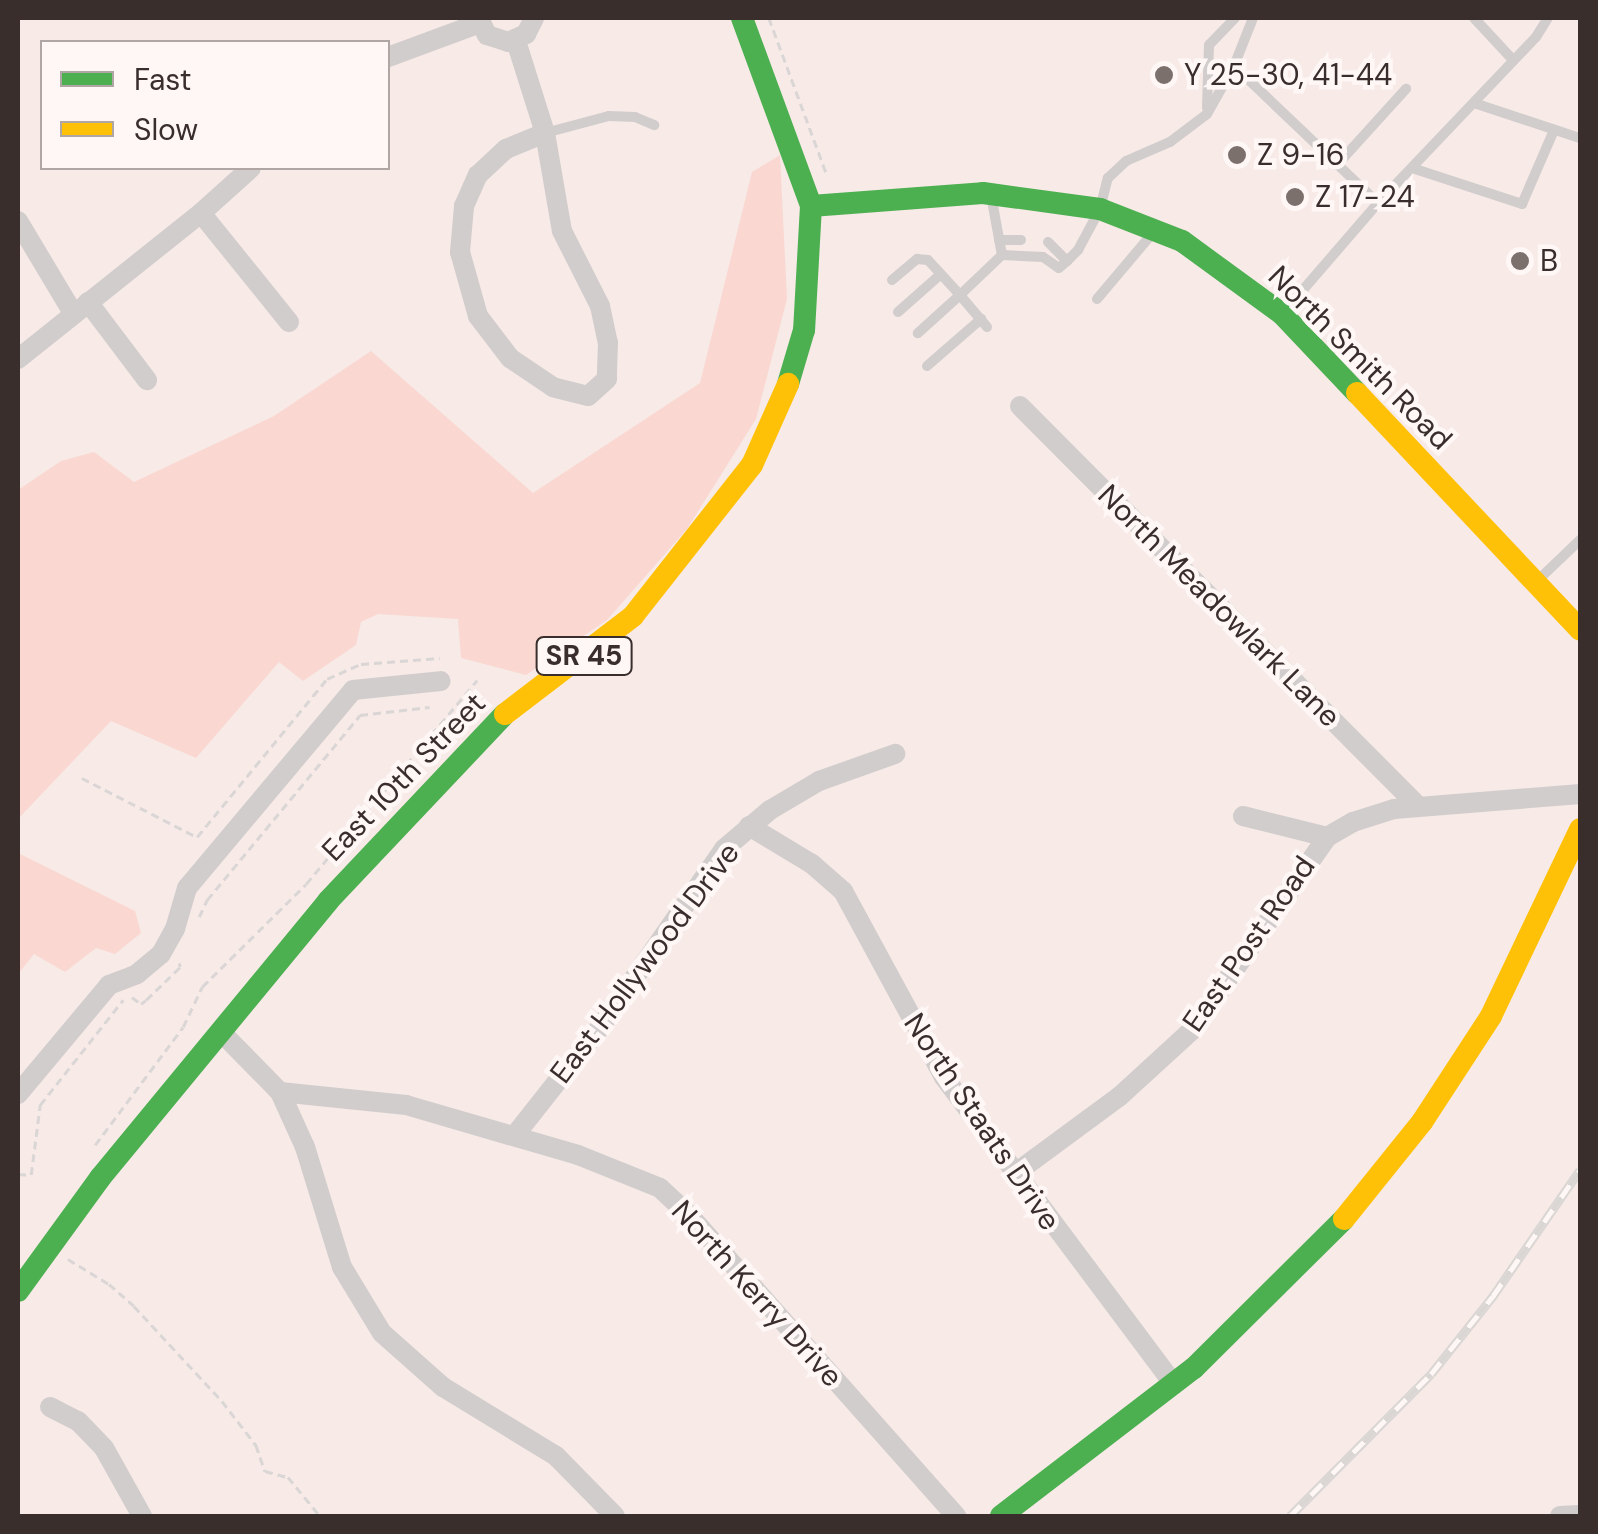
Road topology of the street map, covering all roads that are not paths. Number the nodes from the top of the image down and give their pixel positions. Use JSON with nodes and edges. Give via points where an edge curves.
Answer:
{"nodes":[{"id":1,"x":534,"y":18,"type":"edge"},
{"id":2,"x":742,"y":18,"type":"edge"},
{"id":3,"x":1234,"y":18,"type":"edge"},
{"id":4,"x":1253,"y":18,"type":"edge"},
{"id":5,"x":1474,"y":18,"type":"edge"},
{"id":6,"x":1548,"y":18,"type":"edge"},
{"id":7,"x":479,"y":20,"type":"edge"},
{"id":8,"x":516,"y":40,"type":"junction"},
{"id":9,"x":390,"y":56,"type":"edge"},
{"id":10,"x":1513,"y":60,"type":"junction"},
{"id":11,"x":1234,"y":66,"type":"junction"},
{"id":12,"x":1406,"y":89,"type":"dead end"},
{"id":13,"x":1474,"y":103,"type":"junction"},
{"id":14,"x":1207,"y":114,"type":"junction"},
{"id":15,"x":654,"y":124,"type":"dead end"},
{"id":16,"x":1554,"y":130,"type":"junction"},
{"id":17,"x":545,"y":132,"type":"junction"},
{"id":18,"x":1580,"y":138,"type":"edge"},
{"id":19,"x":1337,"y":165,"type":"junction"},
{"id":20,"x":1412,"y":168,"type":"junction"},
{"id":21,"x":249,"y":170,"type":"edge"},
{"id":22,"x":991,"y":194,"type":"junction"},
{"id":23,"x":1378,"y":203,"type":"junction"},
{"id":24,"x":811,"y":206,"type":"junction"},
{"id":25,"x":1100,"y":209,"type":"junction"},
{"id":26,"x":201,"y":213,"type":"junction"},
{"id":27,"x":18,"y":221,"type":"edge"},
{"id":28,"x":1156,"y":229,"type":"junction"},
{"id":29,"x":999,"y":240,"type":"junction"},
{"id":30,"x":1021,"y":240,"type":"dead end"},
{"id":31,"x":1048,"y":242,"type":"dead end"},
{"id":32,"x":1002,"y":255,"type":"junction"},
{"id":33,"x":1067,"y":261,"type":"junction"},
{"id":34,"x":941,"y":274,"type":"junction"},
{"id":35,"x":892,"y":280,"type":"dead end"},
{"id":36,"x":960,"y":295,"type":"junction"},
{"id":37,"x":1097,"y":300,"type":"dead end"},
{"id":38,"x":80,"y":307,"type":"junction"},
{"id":39,"x":898,"y":312,"type":"dead end"},
{"id":40,"x":1282,"y":314,"type":"junction"},
{"id":41,"x":290,"y":322,"type":"dead end"},
{"id":42,"x":918,"y":333,"type":"dead end"},
{"id":43,"x":18,"y":360,"type":"edge"},
{"id":44,"x":927,"y":366,"type":"dead end"},
{"id":45,"x":147,"y":380,"type":"dead end"},
{"id":46,"x":1020,"y":406,"type":"dead end"},
{"id":47,"x":1580,"y":540,"type":"edge"},
{"id":48,"x":1536,"y":582,"type":"junction"},
{"id":49,"x":1580,"y":630,"type":"edge"},
{"id":50,"x":441,"y":681,"type":"dead end"},
{"id":51,"x":895,"y":754,"type":"dead end"},
{"id":52,"x":1580,"y":794,"type":"edge"},
{"id":53,"x":1418,"y":806,"type":"junction"},
{"id":54,"x":1243,"y":816,"type":"dead end"},
{"id":55,"x":748,"y":826,"type":"junction"},
{"id":56,"x":1580,"y":830,"type":"edge"},
{"id":57,"x":1327,"y":837,"type":"junction"},
{"id":58,"x":221,"y":1032,"type":"junction"},
{"id":59,"x":280,"y":1092,"type":"junction"},
{"id":60,"x":18,"y":1094,"type":"edge"},
{"id":61,"x":515,"y":1135,"type":"junction"},
{"id":62,"x":1014,"y":1175,"type":"junction"},
{"id":63,"x":18,"y":1291,"type":"edge"},
{"id":64,"x":1174,"y":1386,"type":"junction"},
{"id":65,"x":50,"y":1407,"type":"dead end"},
{"id":66,"x":142,"y":1516,"type":"edge"},
{"id":67,"x":615,"y":1516,"type":"edge"},
{"id":68,"x":956,"y":1516,"type":"edge"},
{"id":69,"x":1000,"y":1516,"type":"edge"}],
"edges":[{"from":1,"to":8,"type":"street"},
{"from":2,"to":24,"type":"main road","name":"East 10th Street","number":"SR 45"},
{"from":3,"to":14,"type":"lane","via":[[1209,45]]},
{"from":4,"to":11,"type":"lane"},
{"from":5,"to":10,"type":"lane"},
{"from":6,"to":10,"type":"lane"},
{"from":7,"to":8,"type":"street","via":[[493,39]]},
{"from":7,"to":9,"type":"street"},
{"from":8,"to":17,"type":"street"},
{"from":10,"to":13,"type":"lane"},
{"from":11,"to":14,"type":"lane"},
{"from":11,"to":19,"type":"lane"},
{"from":12,"to":19,"type":"lane"},
{"from":13,"to":16,"type":"lane"},
{"from":13,"to":20,"type":"lane"},
{"from":14,"to":25,"type":"lane","via":[[1170,142],[1126,161],[1108,178]]},
{"from":15,"to":17,"type":"lane","via":[[609,116]]},
{"from":16,"to":18,"type":"lane"},
{"from":16,"to":20,"type":"lane","via":[[1522,204]]},
{"from":17,"to":17,"type":"street","via":[[562,231],[600,306],[608,342],[607,380],[588,396],[536,378],[497,344],[474,307],[460,252],[464,206],[478,176],[506,149]]},
{"from":19,"to":23,"type":"lane"},
{"from":20,"to":23,"type":"lane"},
{"from":21,"to":26,"type":"street"},
{"from":22,"to":24,"type":"main road","name":"North Smith Road"},
{"from":22,"to":25,"type":"main road","name":"North Smith Road"},
{"from":22,"to":29,"type":"lane"},
{"from":23,"to":40,"type":"lane"},
{"from":24,"to":58,"type":"main road","name":"East 10th Street","number":"SR 45","via":[[804,330],[783,401],[752,465],[633,616],[456,757]]},
{"from":25,"to":28,"type":"main road","name":"North Smith Road"},
{"from":25,"to":33,"type":"lane"},
{"from":26,"to":38,"type":"street"},
{"from":26,"to":41,"type":"street"},
{"from":27,"to":38,"type":"street"},
{"from":28,"to":37,"type":"lane"},
{"from":28,"to":40,"type":"main road","name":"North Smith Road","via":[[1201,252]]},
{"from":29,"to":30,"type":"lane"},
{"from":29,"to":32,"type":"lane"},
{"from":31,"to":33,"type":"lane"},
{"from":32,"to":33,"type":"lane","via":[[1043,257],[1060,268]]},
{"from":32,"to":36,"type":"lane"},
{"from":34,"to":35,"type":"lane","via":[[918,259]]},
{"from":34,"to":36,"type":"lane"},
{"from":34,"to":39,"type":"lane"},
{"from":36,"to":42,"type":"lane"},
{"from":36,"to":44,"type":"lane","via":[[984,323]]},
{"from":38,"to":43,"type":"street"},
{"from":38,"to":45,"type":"street"},
{"from":40,"to":48,"type":"main road","name":"North Smith Road"},
{"from":46,"to":53,"type":"street","name":"North Meadowlark Lane"},
{"from":47,"to":48,"type":"lane"},
{"from":48,"to":49,"type":"main road","name":"North Smith Road"},
{"from":50,"to":60,"type":"street","via":[[353,690],[187,888],[161,954],[109,985]]},
{"from":51,"to":55,"type":"street","name":"East Hollywood Drive","via":[[820,781]]},
{"from":52,"to":53,"type":"street","name":"East Post Road"},
{"from":53,"to":57,"type":"street","name":"East Post Road","via":[[1374,814]]},
{"from":54,"to":57,"type":"street"},
{"from":55,"to":61,"type":"street","name":"East Hollywood Drive","via":[[724,848],[601,1026]]},
{"from":55,"to":62,"type":"street","name":"North Staats Drive","via":[[812,864],[842,892],[944,1077]]},
{"from":56,"to":64,"type":"main road","via":[[1490,1016],[1422,1122],[1331,1234]]},
{"from":57,"to":62,"type":"street","name":"East Post Road","via":[[1192,1030],[1120,1096]]},
{"from":58,"to":59,"type":"street"},
{"from":58,"to":63,"type":"main road","name":"East 10th Street","number":"SR 45","via":[[100,1178]]},
{"from":59,"to":61,"type":"street","name":"North Kerry Drive","via":[[388,1102]]},
{"from":59,"to":67,"type":"street","via":[[342,1267],[382,1333],[443,1387],[556,1456]]},
{"from":61,"to":68,"type":"street","name":"North Kerry Drive","via":[[636,1176],[673,1197]]},
{"from":62,"to":64,"type":"street","name":"North Staats Drive"},
{"from":64,"to":69,"type":"main road"},
{"from":65,"to":66,"type":"street","via":[[78,1421],[104,1448]]}]}
